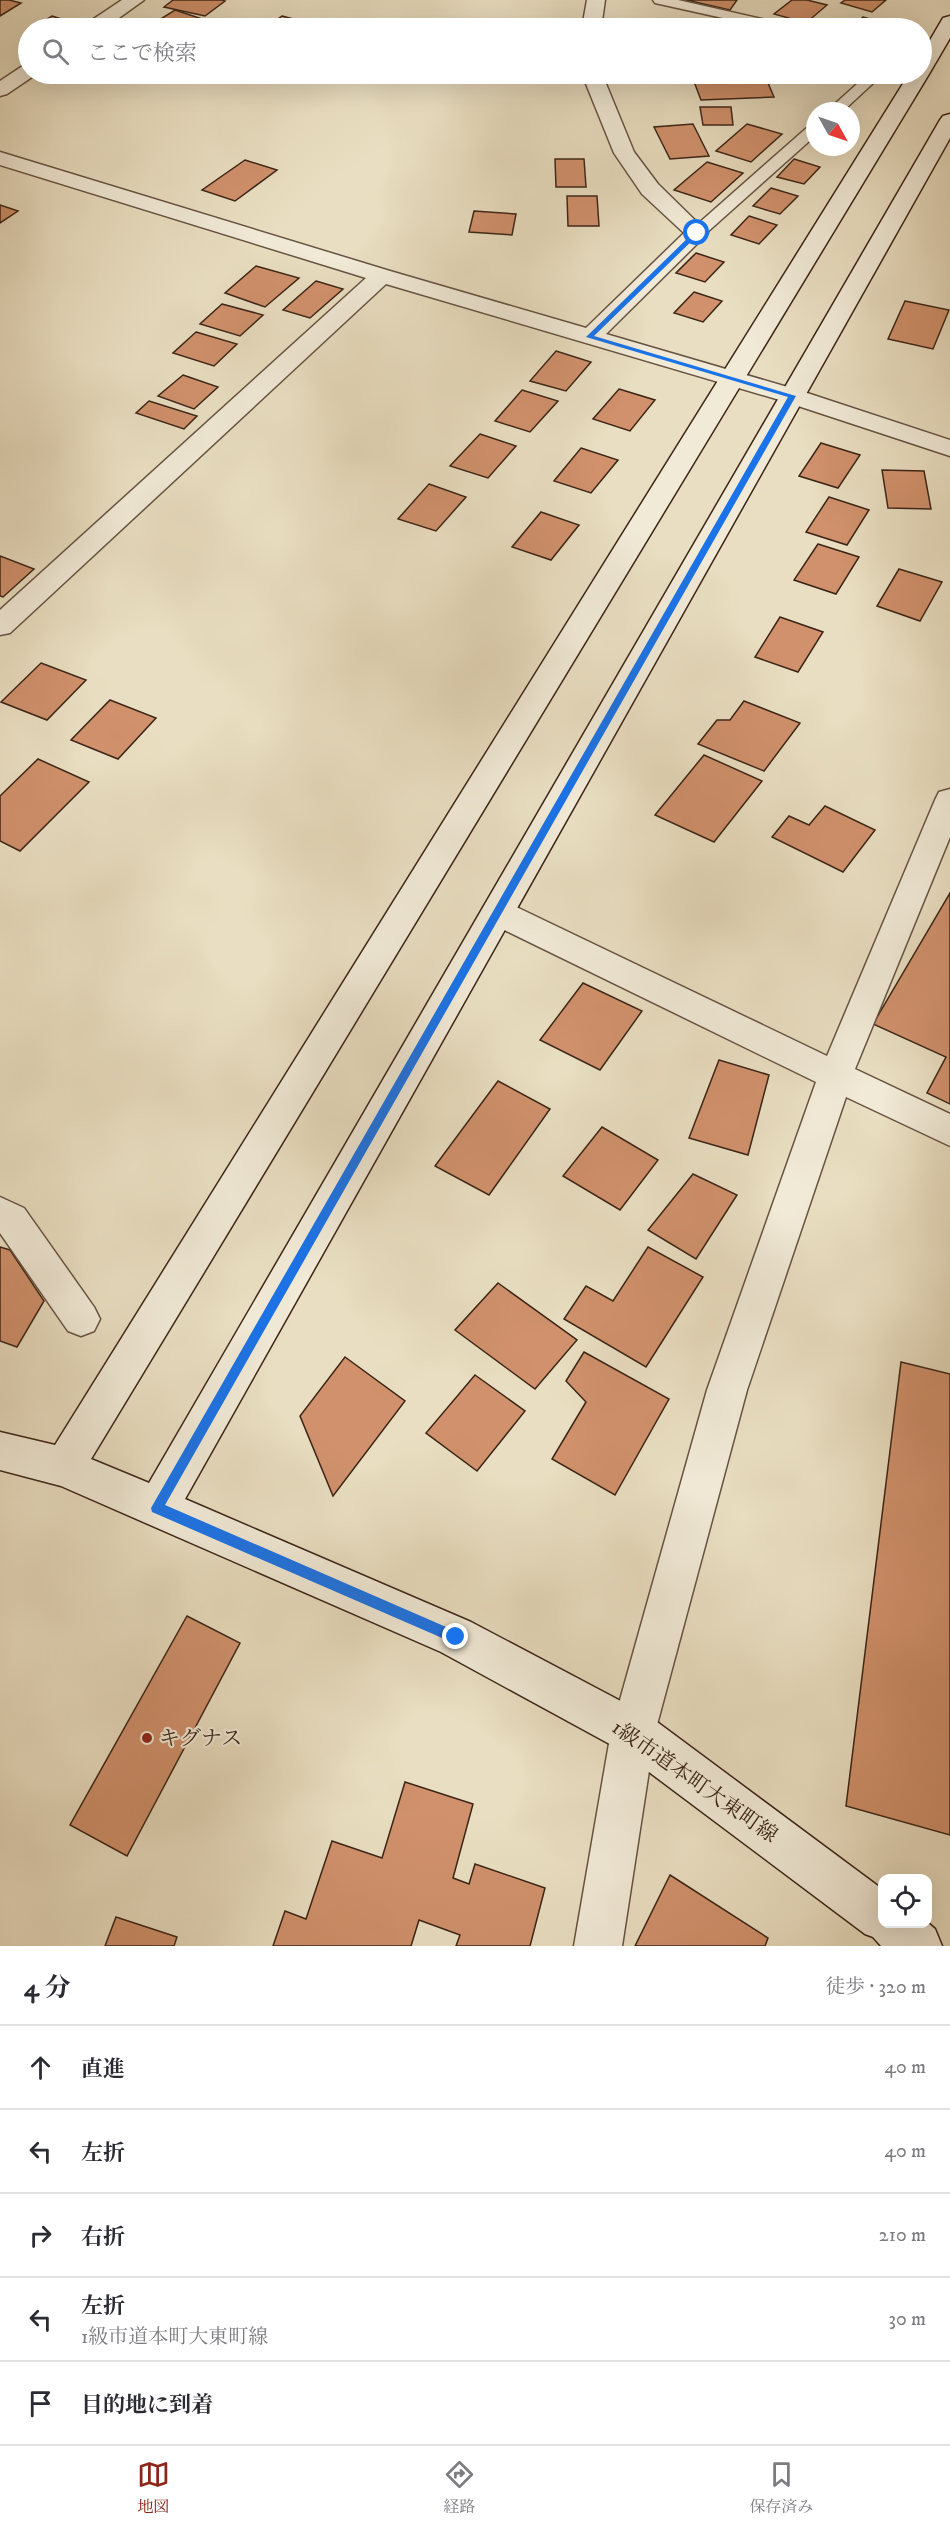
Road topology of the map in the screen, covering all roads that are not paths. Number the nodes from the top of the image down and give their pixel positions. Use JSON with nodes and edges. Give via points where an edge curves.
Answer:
{"nodes":[{"id":1,"x":135,"y":0,"type":"edge"},
{"id":2,"x":596,"y":0,"type":"edge"},
{"id":3,"x":660,"y":0,"type":"edge"},
{"id":4,"x":108,"y":18,"type":"edge"},
{"id":5,"x":593,"y":18,"type":"edge"},
{"id":6,"x":740,"y":18,"type":"edge"},
{"id":7,"x":950,"y":22,"type":"edge"},
{"id":8,"x":932,"y":51,"type":"edge"},
{"id":9,"x":18,"y":78,"type":"edge"},
{"id":10,"x":596,"y":84,"type":"edge"},
{"id":11,"x":865,"y":84,"type":"edge"},
{"id":12,"x":911,"y":84,"type":"edge"},
{"id":13,"x":0,"y":90,"type":"edge"},
{"id":14,"x":844,"y":102,"type":"edge"},
{"id":15,"x":950,"y":120,"type":"edge"},
{"id":16,"x":806,"y":136,"type":"edge"},
{"id":17,"x":0,"y":158,"type":"edge"},
{"id":18,"x":697,"y":233,"type":"junction"},
{"id":19,"x":382,"y":276,"type":"junction"},
{"id":20,"x":590,"y":337,"type":"junction"},
{"id":21,"x":732,"y":379,"type":"junction"},
{"id":22,"x":792,"y":396,"type":"junction"},
{"id":23,"x":950,"y":448,"type":"edge"},
{"id":24,"x":0,"y":626,"type":"edge"},
{"id":25,"x":950,"y":800,"type":"edge"},
{"id":26,"x":497,"y":912,"type":"junction"},
{"id":27,"x":835,"y":1077,"type":"junction"},
{"id":28,"x":950,"y":1131,"type":"edge"},
{"id":29,"x":0,"y":1213,"type":"edge"},
{"id":30,"x":81,"y":1319,"type":"dead end"},
{"id":31,"x":0,"y":1451,"type":"edge"},
{"id":32,"x":64,"y":1467,"type":"junction"},
{"id":33,"x":157,"y":1508,"type":"junction"},
{"id":34,"x":633,"y":1732,"type":"junction"},
{"id":35,"x":878,"y":1914,"type":"edge"},
{"id":36,"x":897,"y":1928,"type":"edge"},
{"id":37,"x":598,"y":1946,"type":"edge"},
{"id":38,"x":918,"y":1946,"type":"edge"}],
"edges":[{"from":1,"to":4,"type":"street"},
{"from":2,"to":5,"type":"street"},
{"from":3,"to":6,"type":"lane"},
{"from":7,"to":8,"type":"street"},
{"from":9,"to":13,"type":"street"},
{"from":10,"to":18,"type":"street","via":[[624,153],[650,189]]},
{"from":11,"to":14,"type":"lane"},
{"from":12,"to":21,"type":"street"},
{"from":15,"to":22,"type":"street"},
{"from":16,"to":18,"type":"lane"},
{"from":17,"to":19,"type":"street"},
{"from":18,"to":20,"type":"street"},
{"from":19,"to":20,"type":"street"},
{"from":19,"to":24,"type":"street"},
{"from":20,"to":21,"type":"street"},
{"from":21,"to":22,"type":"street"},
{"from":21,"to":32,"type":"street"},
{"from":22,"to":23,"type":"street"},
{"from":22,"to":26,"type":"street"},
{"from":25,"to":27,"type":"street"},
{"from":26,"to":27,"type":"street"},
{"from":26,"to":33,"type":"street"},
{"from":27,"to":28,"type":"street"},
{"from":27,"to":34,"type":"street","via":[[727,1390]]},
{"from":29,"to":30,"type":"street","via":[[11,1219]]},
{"from":31,"to":32,"type":"street","name":"1級市道本町大東町線"},
{"from":32,"to":33,"type":"street","name":"1級市道本町大東町線"},
{"from":33,"to":34,"type":"street","name":"1級市道本町大東町線","via":[[456,1637]]},
{"from":34,"to":35,"type":"street","name":"1級市道本町大東町線"},
{"from":34,"to":37,"type":"street"},
{"from":36,"to":38,"type":"street"}]}
